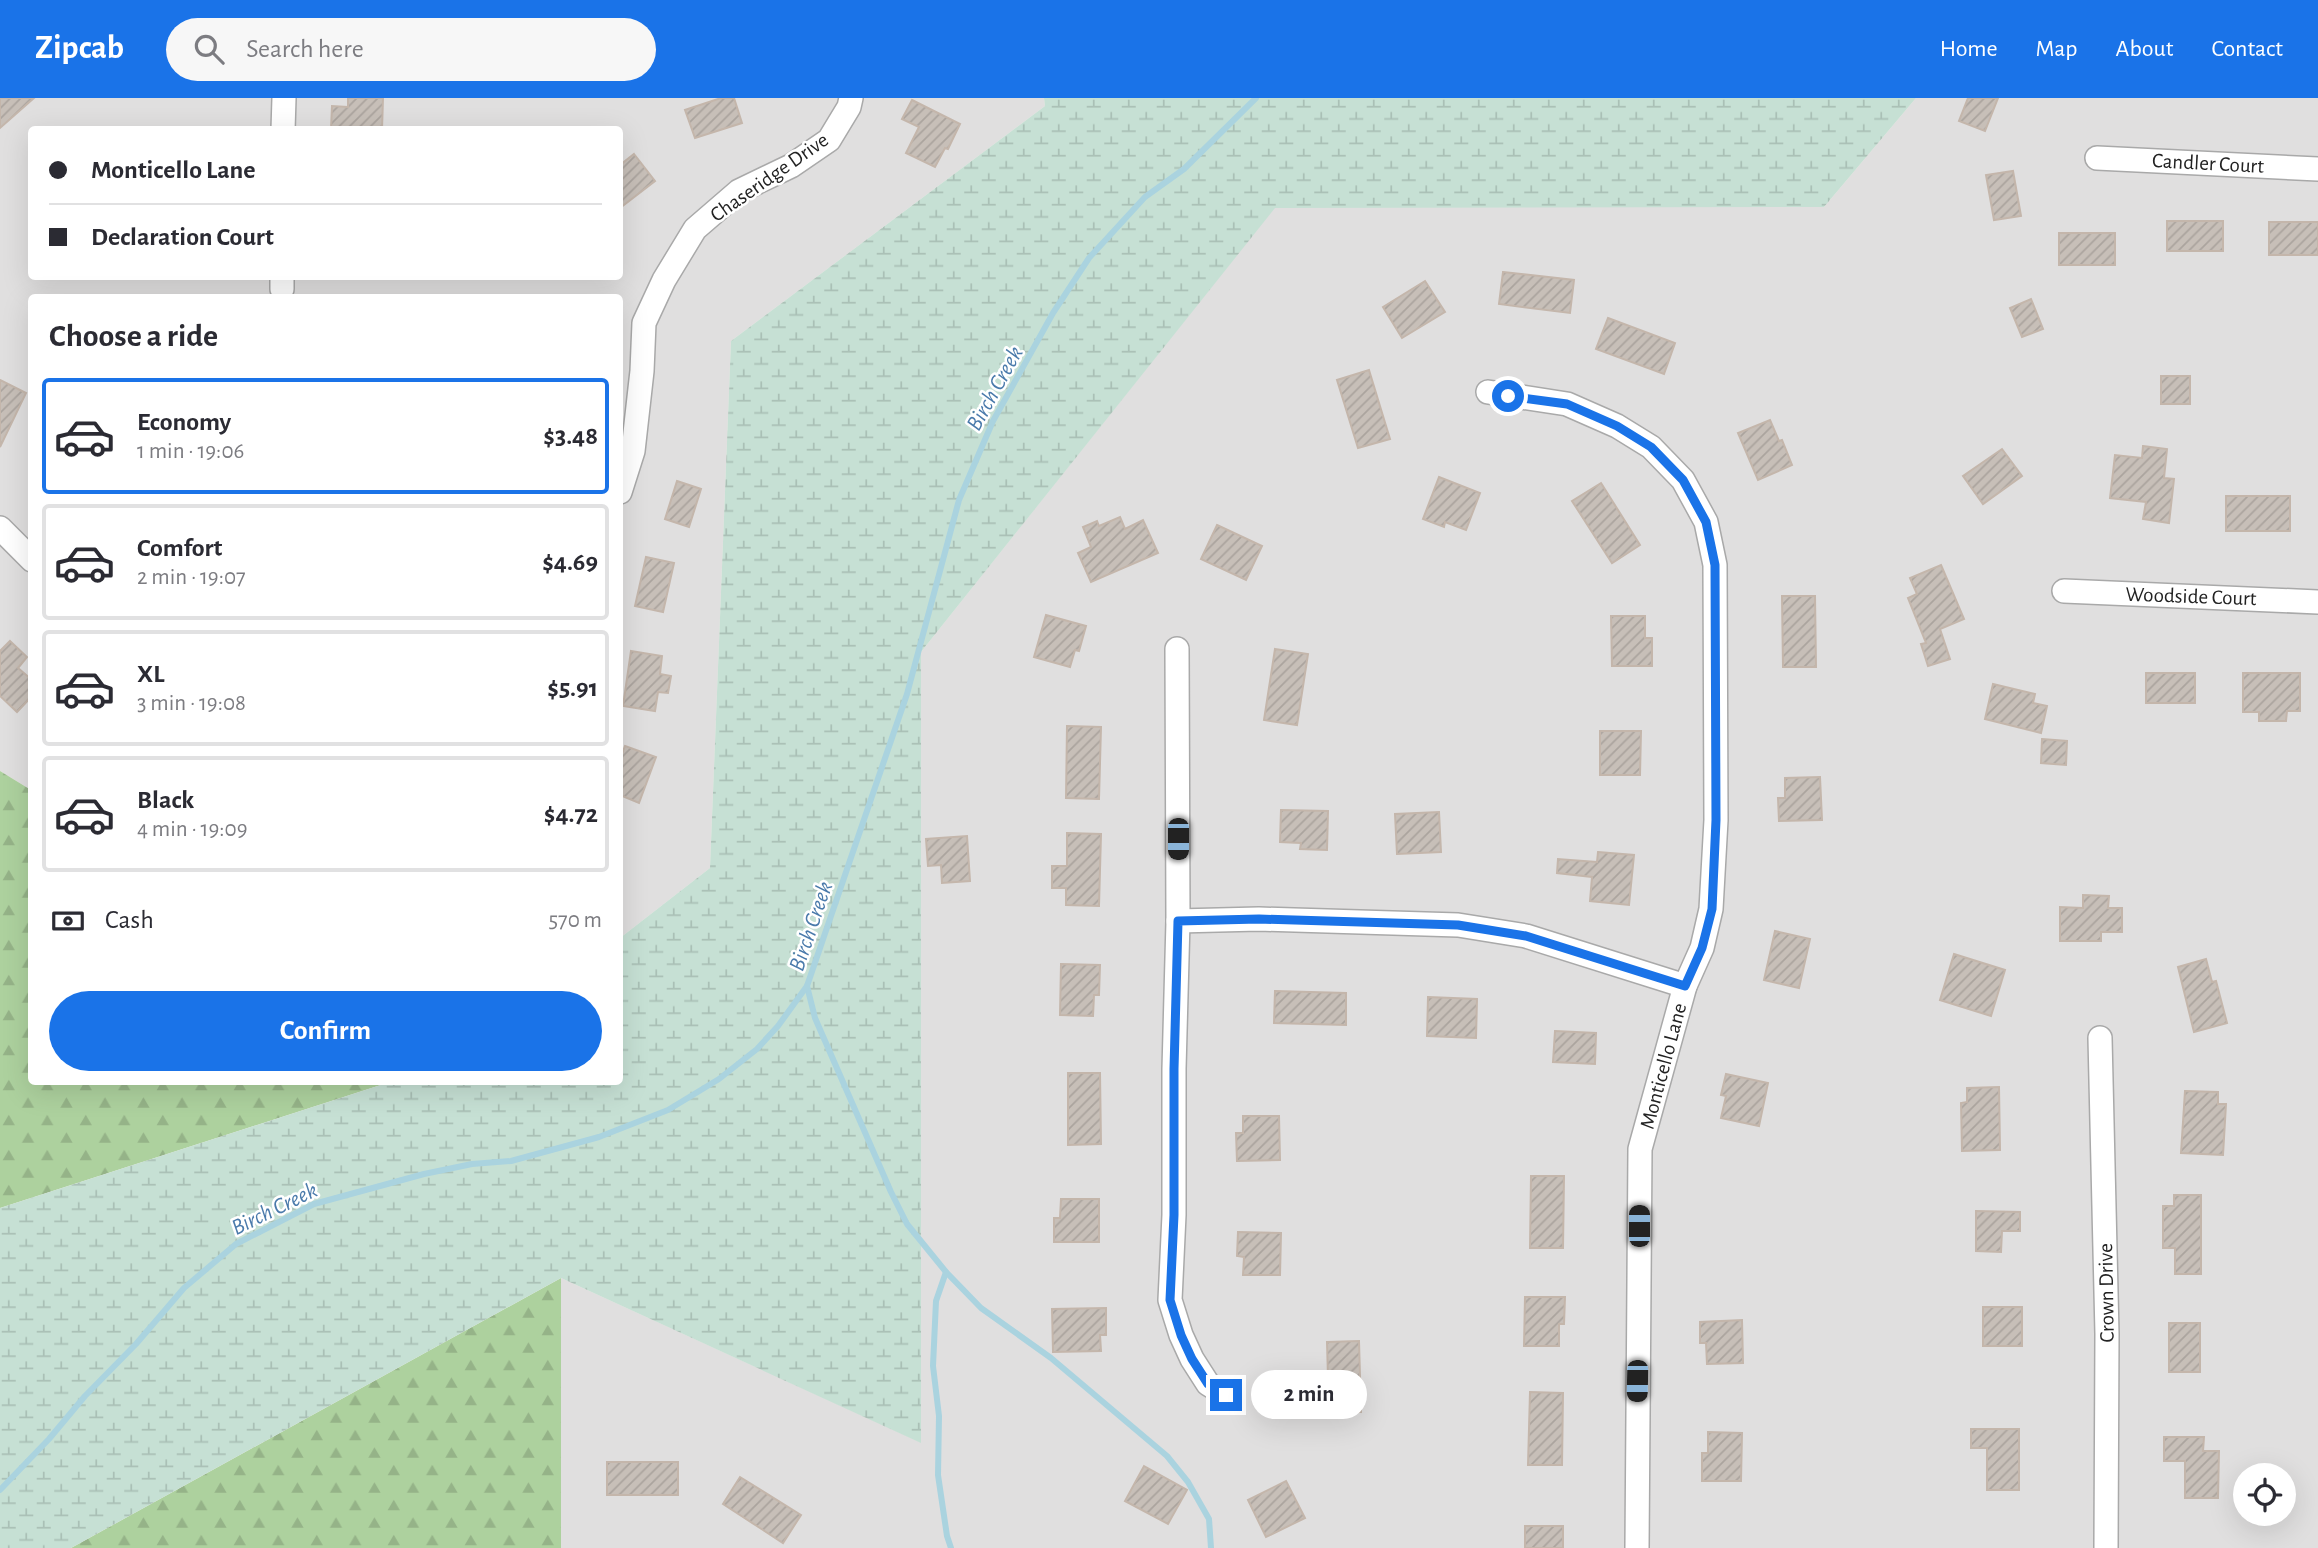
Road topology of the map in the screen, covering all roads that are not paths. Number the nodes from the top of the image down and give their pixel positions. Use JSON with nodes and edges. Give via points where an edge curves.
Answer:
{"nodes":[{"id":1,"x":284,"y":98,"type":"edge"},
{"id":2,"x":851,"y":98,"type":"edge"},
{"id":3,"x":284,"y":126,"type":"edge"},
{"id":4,"x":2097,"y":158,"type":"dead end"},
{"id":5,"x":2318,"y":169,"type":"edge"},
{"id":6,"x":1488,"y":392,"type":"dead end"},
{"id":7,"x":623,"y":482,"type":"edge"},
{"id":8,"x":0,"y":528,"type":"edge"},
{"id":9,"x":28,"y":556,"type":"edge"},
{"id":10,"x":2064,"y":591,"type":"dead end"},
{"id":11,"x":2318,"y":602,"type":"edge"},
{"id":12,"x":1177,"y":649,"type":"dead end"},
{"id":13,"x":1178,"y":921,"type":"junction"},
{"id":14,"x":1685,"y":986,"type":"junction"},
{"id":15,"x":2100,"y":1038,"type":"dead end"},
{"id":16,"x":1226,"y":1395,"type":"dead end"},
{"id":17,"x":1637,"y":1548,"type":"edge"},
{"id":18,"x":2106,"y":1548,"type":"edge"}],
"edges":[{"from":1,"to":3,"type":"street"},
{"from":2,"to":7,"type":"street","name":"Chaseridge Drive","via":[[829,140],[791,166],[739,191],[695,229],[664,279],[643,323],[632,452]]},
{"from":4,"to":5,"type":"street","name":"Candler Court"},
{"from":6,"to":14,"type":"street","name":"Monticello Lane","via":[[1567,404],[1617,426],[1651,447],[1683,480],[1706,522],[1715,565],[1712,909]]},
{"from":8,"to":9,"type":"street"},
{"from":10,"to":11,"type":"street","name":"Woodside Court"},
{"from":12,"to":13,"type":"street"},
{"from":13,"to":14,"type":"street","via":[[1458,925],[1526,936]]},
{"from":13,"to":16,"type":"street","via":[[1170,1300],[1192,1359],[1208,1384]]},
{"from":14,"to":17,"type":"street","name":"Monticello Lane","via":[[1640,1149]]},
{"from":15,"to":18,"type":"street","name":"Crown Drive","via":[[2107,1334]]}]}
